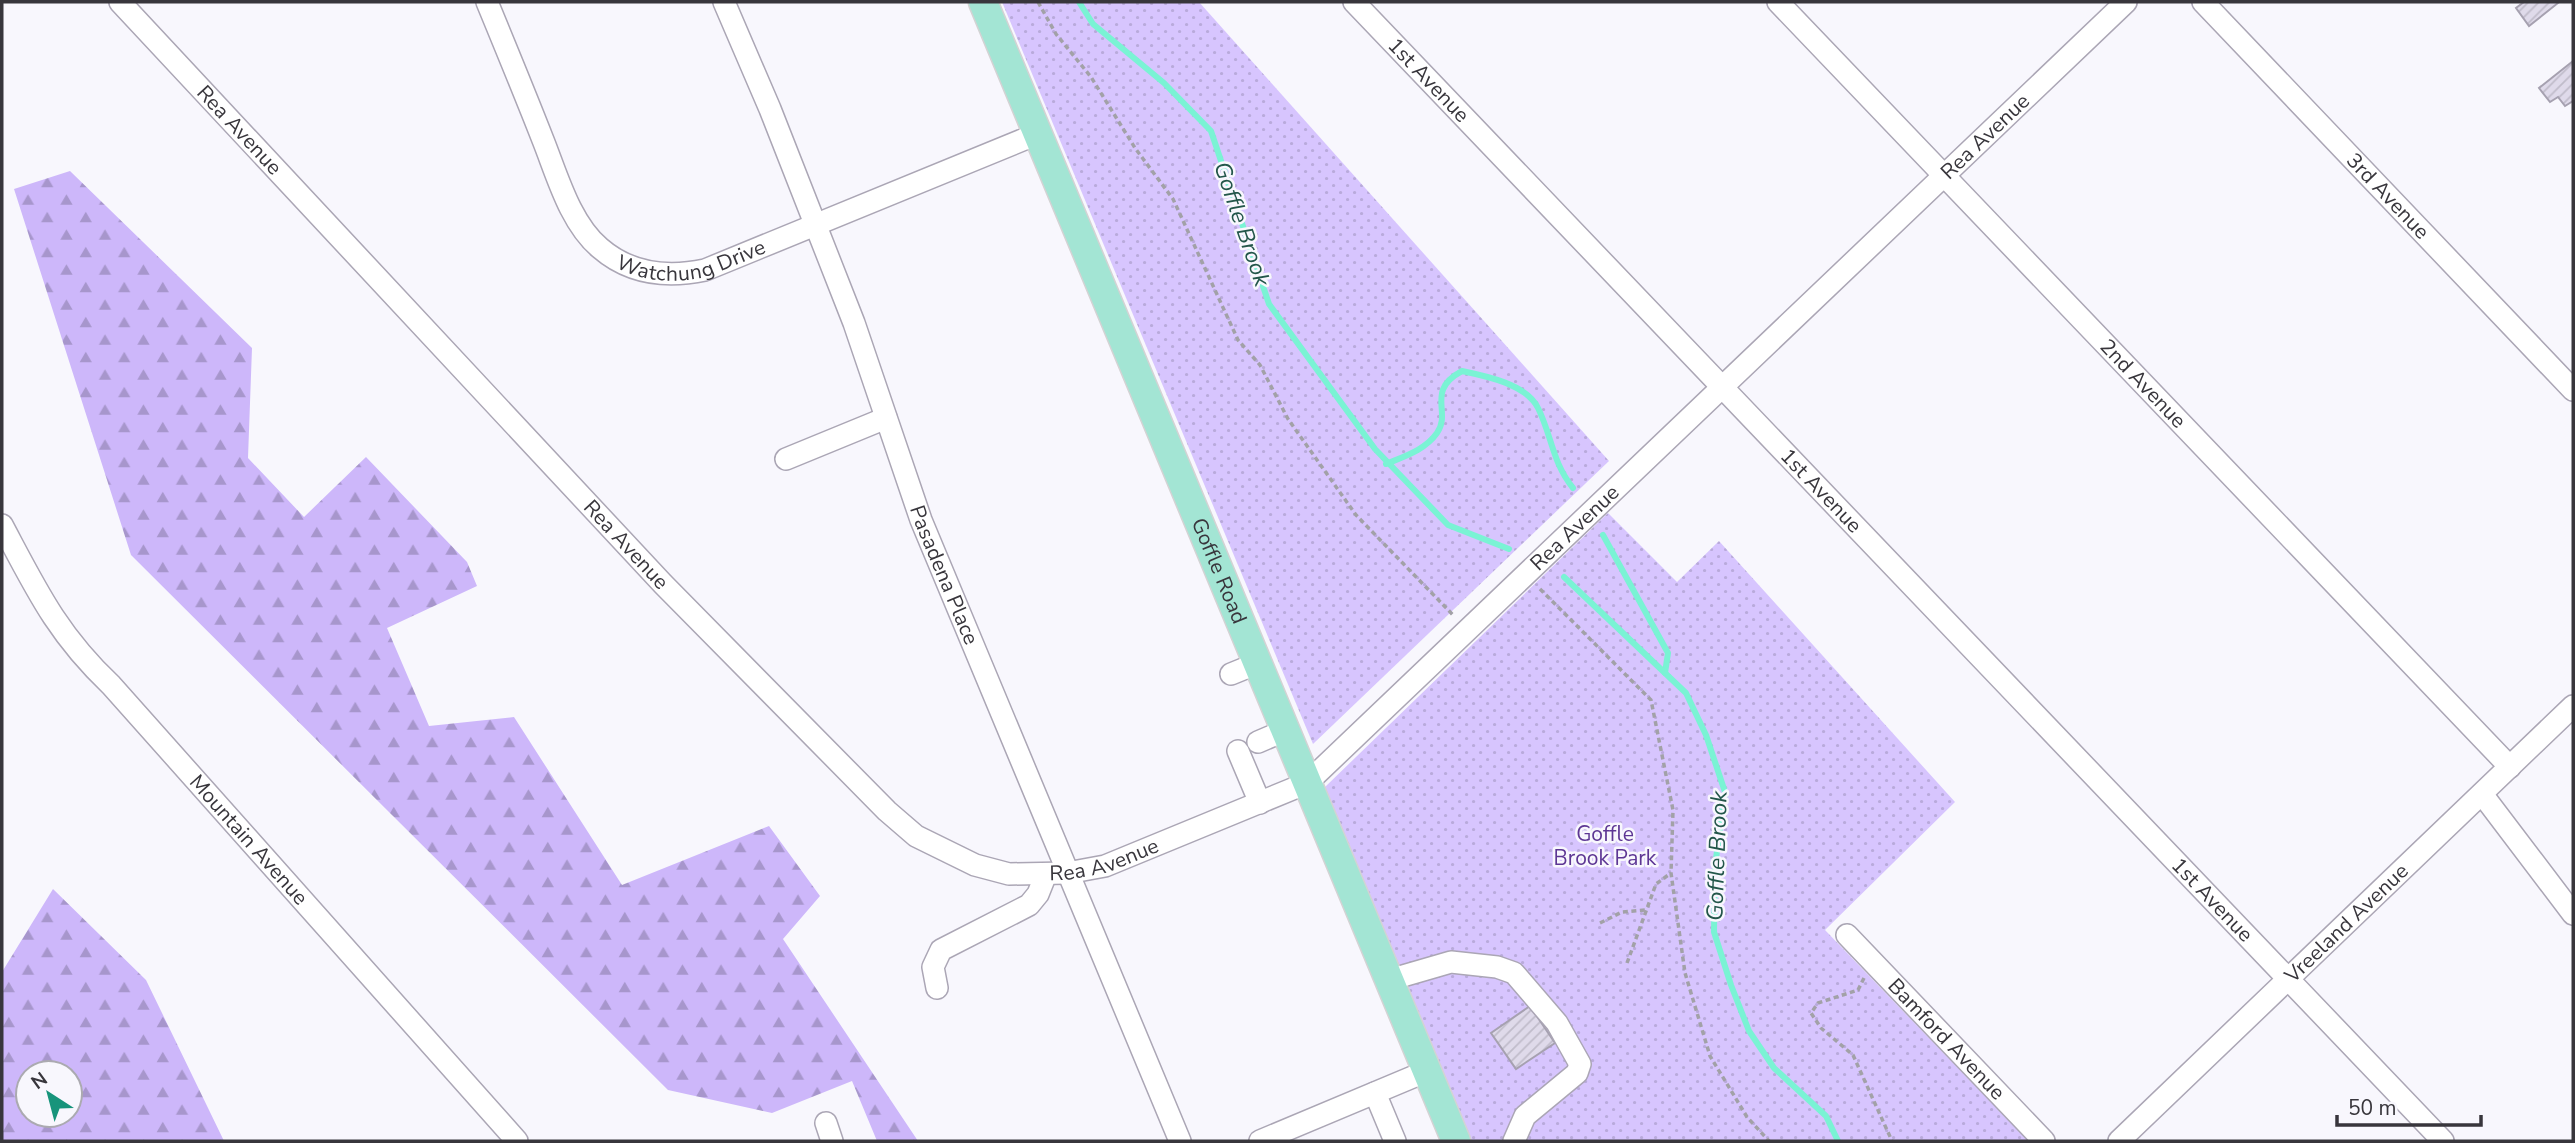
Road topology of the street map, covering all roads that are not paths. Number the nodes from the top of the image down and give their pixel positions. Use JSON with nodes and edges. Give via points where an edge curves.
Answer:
{"nodes":[{"id":1,"x":120,"y":2,"type":"edge"},
{"id":2,"x":487,"y":2,"type":"edge"},
{"id":3,"x":724,"y":2,"type":"edge"},
{"id":4,"x":983,"y":2,"type":"edge"},
{"id":5,"x":1354,"y":2,"type":"edge"},
{"id":6,"x":1777,"y":2,"type":"edge"},
{"id":7,"x":2126,"y":2,"type":"edge"},
{"id":8,"x":2203,"y":2,"type":"edge"},
{"id":9,"x":1037,"y":134,"type":"junction"},
{"id":10,"x":1944,"y":176,"type":"junction"},
{"id":11,"x":814,"y":225,"type":"junction"},
{"id":12,"x":1723,"y":388,"type":"junction"},
{"id":13,"x":2573,"y":390,"type":"edge"},
{"id":14,"x":886,"y":418,"type":"junction"},
{"id":15,"x":786,"y":459,"type":"dead end"},
{"id":16,"x":2,"y":525,"type":"edge"},
{"id":17,"x":1258,"y":663,"type":"junction"},
{"id":18,"x":1231,"y":674,"type":"dead end"},
{"id":19,"x":2573,"y":706,"type":"edge"},
{"id":20,"x":1286,"y":730,"type":"junction"},
{"id":21,"x":1258,"y":742,"type":"dead end"},
{"id":22,"x":1238,"y":751,"type":"dead end"},
{"id":23,"x":2510,"y":767,"type":"junction"},
{"id":24,"x":1307,"y":782,"type":"junction"},
{"id":25,"x":2482,"y":794,"type":"junction"},
{"id":26,"x":1259,"y":803,"type":"junction"},
{"id":27,"x":1057,"y":874,"type":"junction"},
{"id":28,"x":2573,"y":914,"type":"edge"},
{"id":29,"x":1847,"y":935,"type":"dead end"},
{"id":30,"x":2288,"y":979,"type":"junction"},
{"id":31,"x":1389,"y":980,"type":"junction"},
{"id":32,"x":937,"y":988,"type":"dead end"},
{"id":33,"x":1427,"y":1072,"type":"junction"},
{"id":34,"x":1375,"y":1093,"type":"junction"},
{"id":35,"x":517,"y":1141,"type":"edge"},
{"id":36,"x":1180,"y":1141,"type":"edge"},
{"id":37,"x":1260,"y":1141,"type":"edge"},
{"id":38,"x":1395,"y":1141,"type":"edge"},
{"id":39,"x":1456,"y":1141,"type":"edge"},
{"id":40,"x":1514,"y":1141,"type":"edge"},
{"id":41,"x":2044,"y":1141,"type":"edge"},
{"id":42,"x":2119,"y":1141,"type":"edge"},
{"id":43,"x":2443,"y":1141,"type":"edge"}],
"edges":[{"from":1,"to":27,"type":"street","name":"Rea Avenue","via":[[663,584],[887,811],[916,836],[975,865],[1009,874]]},
{"from":2,"to":11,"type":"street","name":"Watchung Drive","via":[[563,188],[585,233],[612,258],[655,274],[688,273]]},
{"from":3,"to":11,"type":"street","name":"Pasadena Place"},
{"from":4,"to":9,"type":"main road","name":"Goffle Road"},
{"from":5,"to":12,"type":"street","name":"1st Avenue"},
{"from":6,"to":10,"type":"street","name":"2nd Avenue"},
{"from":7,"to":10,"type":"street","name":"Rea Avenue"},
{"from":8,"to":13,"type":"street","name":"3rd Avenue"},
{"from":9,"to":11,"type":"street","name":"Watchung Drive"},
{"from":9,"to":17,"type":"main road","name":"Goffle Road"},
{"from":10,"to":12,"type":"street","name":"Rea Avenue"},
{"from":10,"to":23,"type":"street","name":"2nd Avenue"},
{"from":11,"to":14,"type":"street","name":"Pasadena Place"},
{"from":12,"to":24,"type":"street","name":"Rea Avenue"},
{"from":12,"to":30,"type":"street","name":"1st Avenue"},
{"from":14,"to":15,"type":"street"},
{"from":14,"to":27,"type":"street","name":"Pasadena Place"},
{"from":16,"to":35,"type":"street","name":"Mountain Avenue","via":[[36,593],[79,655],[111,685]]},
{"from":17,"to":18,"type":"street"},
{"from":17,"to":20,"type":"main road","name":"Goffle Road"},
{"from":19,"to":23,"type":"street","name":"Vreeland Avenue"},
{"from":20,"to":21,"type":"street"},
{"from":20,"to":24,"type":"main road","name":"Goffle Road"},
{"from":22,"to":26,"type":"street"},
{"from":23,"to":25,"type":"street","name":"Vreeland Avenue"},
{"from":24,"to":26,"type":"street","name":"Rea Avenue"},
{"from":24,"to":31,"type":"main road","name":"Goffle Road"},
{"from":25,"to":28,"type":"street"},
{"from":25,"to":30,"type":"street","name":"Vreeland Avenue"},
{"from":26,"to":27,"type":"street","name":"Rea Avenue","via":[[1105,866]]},
{"from":27,"to":32,"type":"street","via":[[1029,905],[941,950],[933,967]]},
{"from":27,"to":36,"type":"street","name":"Pasadena Place"},
{"from":29,"to":41,"type":"street","name":"Bamford Avenue"},
{"from":30,"to":42,"type":"street","name":"Vreeland Avenue"},
{"from":30,"to":43,"type":"street","name":"1st Avenue"},
{"from":31,"to":33,"type":"main road","name":"Goffle Road"},
{"from":31,"to":40,"type":"street","via":[[1451,962],[1497,967],[1520,977],[1557,1023],[1579,1057],[1579,1069],[1525,1116]]},
{"from":33,"to":34,"type":"street"},
{"from":33,"to":39,"type":"main road","name":"Goffle Road"},
{"from":34,"to":37,"type":"street"},
{"from":34,"to":38,"type":"street"}]}
